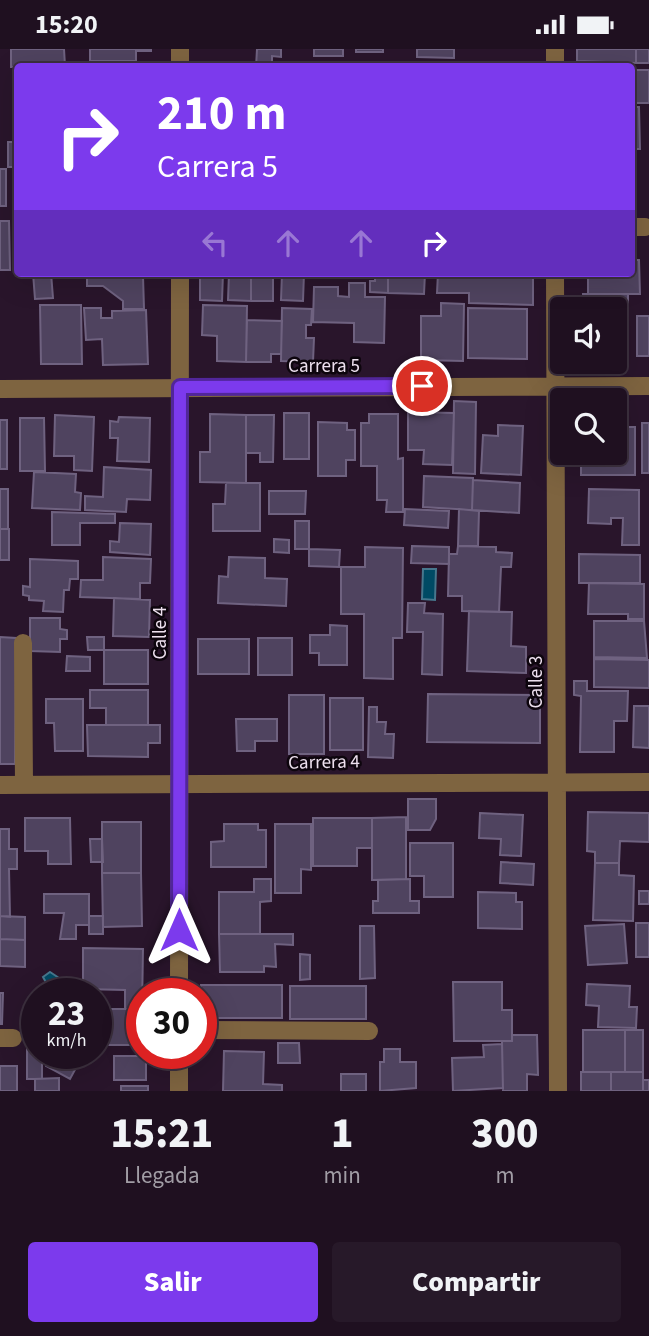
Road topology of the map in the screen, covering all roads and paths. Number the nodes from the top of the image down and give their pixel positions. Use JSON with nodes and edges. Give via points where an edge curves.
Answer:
{"nodes":[{"id":1,"x":180,"y":277,"type":"edge"},
{"id":2,"x":555,"y":277,"type":"edge"},
{"id":3,"x":556,"y":386,"type":"junction"},
{"id":4,"x":649,"y":386,"type":"edge"},
{"id":5,"x":180,"y":387,"type":"junction"},
{"id":6,"x":0,"y":389,"type":"edge"},
{"id":7,"x":23,"y":643,"type":"dead end"},
{"id":8,"x":556,"y":782,"type":"junction"},
{"id":9,"x":649,"y":782,"type":"edge"},
{"id":10,"x":179,"y":784,"type":"junction"},
{"id":11,"x":0,"y":785,"type":"edge"},
{"id":12,"x":24,"y":785,"type":"junction"},
{"id":13,"x":179,"y":978,"type":"edge"},
{"id":14,"x":217,"y":1030,"type":"edge"},
{"id":15,"x":369,"y":1031,"type":"dead end"},
{"id":16,"x":179,"y":1069,"type":"edge"},
{"id":17,"x":179,"y":1091,"type":"edge"},
{"id":18,"x":558,"y":1091,"type":"edge"}],
"edges":[{"from":1,"to":5,"type":"street","name":"Calle 4"},
{"from":2,"to":3,"type":"street","name":"Calle 3"},
{"from":3,"to":4,"type":"street","name":"Carrera 5"},
{"from":3,"to":5,"type":"street","name":"Carrera 5"},
{"from":3,"to":8,"type":"street","name":"Calle 3"},
{"from":5,"to":6,"type":"street","name":"Carrera 5"},
{"from":5,"to":10,"type":"street","name":"Calle 4"},
{"from":7,"to":12,"type":"street"},
{"from":8,"to":9,"type":"street","name":"Carrera 4"},
{"from":8,"to":10,"type":"street","name":"Carrera 4"},
{"from":8,"to":18,"type":"street","name":"Calle 3"},
{"from":10,"to":12,"type":"street","name":"Carrera 4"},
{"from":10,"to":13,"type":"street","name":"Calle 4"},
{"from":11,"to":12,"type":"street","name":"Carrera 4"},
{"from":14,"to":15,"type":"street"},
{"from":16,"to":17,"type":"street"}]}
